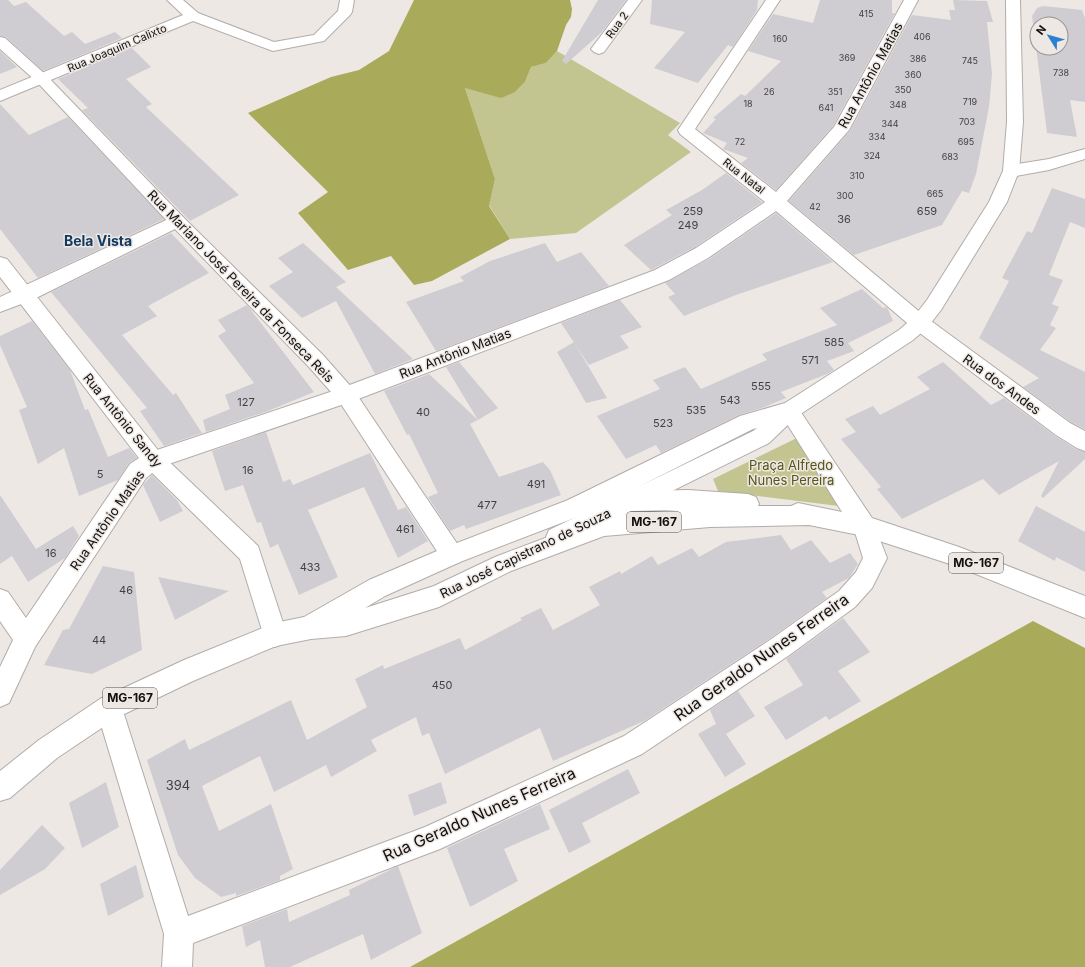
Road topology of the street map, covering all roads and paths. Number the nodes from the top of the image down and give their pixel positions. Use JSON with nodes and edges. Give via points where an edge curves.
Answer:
{"nodes":[{"id":1,"x":174,"y":0,"type":"edge"},
{"id":2,"x":347,"y":0,"type":"edge"},
{"id":3,"x":635,"y":0,"type":"edge"},
{"id":4,"x":773,"y":0,"type":"edge"},
{"id":5,"x":911,"y":0,"type":"edge"},
{"id":6,"x":1013,"y":0,"type":"edge"},
{"id":7,"x":193,"y":16,"type":"junction"},
{"id":8,"x":0,"y":41,"type":"edge"},
{"id":9,"x":599,"y":50,"type":"dead end"},
{"id":10,"x":42,"y":79,"type":"junction"},
{"id":11,"x":0,"y":96,"type":"edge"},
{"id":12,"x":1085,"y":154,"type":"edge"},
{"id":13,"x":1011,"y":171,"type":"junction"},
{"id":14,"x":777,"y":202,"type":"junction"},
{"id":15,"x":177,"y":221,"type":"junction"},
{"id":16,"x":0,"y":264,"type":"edge"},
{"id":17,"x":25,"y":296,"type":"junction"},
{"id":18,"x":0,"y":305,"type":"edge"},
{"id":19,"x":920,"y":323,"type":"junction"},
{"id":20,"x":346,"y":395,"type":"junction"},
{"id":21,"x":789,"y":411,"type":"junction"},
{"id":22,"x":1085,"y":442,"type":"edge"},
{"id":23,"x":153,"y":460,"type":"junction"},
{"id":24,"x":632,"y":501,"type":"junction"},
{"id":25,"x":576,"y":507,"type":"junction"},
{"id":26,"x":812,"y":515,"type":"junction"},
{"id":27,"x":864,"y":526,"type":"junction"},
{"id":28,"x":452,"y":556,"type":"junction"},
{"id":29,"x":503,"y":564,"type":"junction"},
{"id":30,"x":439,"y":596,"type":"junction"},
{"id":31,"x":0,"y":600,"type":"edge"},
{"id":32,"x":1085,"y":607,"type":"edge"},
{"id":33,"x":311,"y":627,"type":"junction"},
{"id":34,"x":275,"y":635,"type":"junction"},
{"id":35,"x":26,"y":639,"type":"junction"},
{"id":36,"x":0,"y":694,"type":"edge"},
{"id":37,"x":109,"y":708,"type":"junction"},
{"id":38,"x":0,"y":788,"type":"edge"},
{"id":39,"x":179,"y":934,"type":"junction"},
{"id":40,"x":177,"y":967,"type":"edge"}],
"edges":[{"from":1,"to":7,"type":"street"},
{"from":2,"to":7,"type":"street","via":[[345,12],[319,38],[273,47]]},
{"from":3,"to":9,"type":"street","name":"Rua 2"},
{"from":4,"to":14,"type":"street","name":"Rua Natal","via":[[686,130]]},
{"from":5,"to":14,"type":"street","name":"Rua Antônio Matias","via":[[841,130]]},
{"from":6,"to":13,"type":"street","name":"Rua José Capistrano de Souza","via":[[1015,122]]},
{"from":7,"to":10,"type":"street","name":"Rua Joaquim Calixto"},
{"from":8,"to":10,"type":"street","name":"Rua Mariano José Pereira da Fonseca Reis"},
{"from":10,"to":11,"type":"street","name":"Rua Joaquim Calixto"},
{"from":10,"to":15,"type":"street","name":"Rua Mariano José Pereira da Fonseca Reis"},
{"from":12,"to":13,"type":"street"},
{"from":13,"to":19,"type":"street","name":"Rua José Capistrano de Souza","via":[[998,202],[934,305]]},
{"from":14,"to":19,"type":"street","name":"Rua Natal"},
{"from":14,"to":20,"type":"street","name":"Rua Antônio Matias","via":[[702,253],[662,275]]},
{"from":15,"to":17,"type":"street"},
{"from":15,"to":20,"type":"street","name":"Rua Mariano José Pereira da Fonseca Reis","via":[[316,361]]},
{"from":16,"to":17,"type":"street","name":"Rua Antônio Sandy"},
{"from":17,"to":18,"type":"street"},
{"from":17,"to":23,"type":"street","name":"Rua Antônio Sandy"},
{"from":19,"to":21,"type":"street","name":"Rua José Capistrano de Souza","via":[[906,335]]},
{"from":19,"to":22,"type":"street","name":"Rua dos Andes","via":[[1063,429]]},
{"from":20,"to":23,"type":"street","name":"Rua Antônio Matias"},
{"from":20,"to":28,"type":"street","name":"Rua Mariano José Pereira da Fonseca Reis"},
{"from":21,"to":24,"type":"street","name":"Rua José Capistrano de Souza","via":[[761,437]]},
{"from":21,"to":25,"type":"street","name":"Rua José Capistrano de Souza","number":"MG-167","via":[[747,422]]},
{"from":21,"to":27,"type":"street"},
{"from":23,"to":34,"type":"street","name":"Rua Antônio Sandy","via":[[250,553]]},
{"from":23,"to":35,"type":"street","name":"Rua Antônio Matias","via":[[138,471]]},
{"from":24,"to":25,"type":"street","number":"MG-167"},
{"from":24,"to":26,"type":"street","number":"MG-167","via":[[728,502]]},
{"from":24,"to":29,"type":"street","name":"Rua José Capistrano de Souza"},
{"from":25,"to":28,"type":"street","name":"Rua José Capistrano de Souza","number":"MG-167"},
{"from":26,"to":27,"type":"street","number":"MG-167"},
{"from":26,"to":29,"type":"street","number":"MG-167","via":[[710,517],[604,526]]},
{"from":27,"to":32,"type":"street","number":"MG-167","via":[[959,557]]},
{"from":27,"to":39,"type":"street","name":"Rua Geraldo Nunes Ferreira","via":[[875,558],[864,580],[847,599],[779,648],[633,745],[430,839]]},
{"from":28,"to":30,"type":"street","via":[[453,566]]},
{"from":28,"to":33,"type":"street","name":"Rua José Capistrano de Souza","number":"MG-167","via":[[377,588]]},
{"from":29,"to":30,"type":"street","name":"Rua José Capistrano de Souza","number":"MG-167"},
{"from":30,"to":33,"type":"street","name":"Rua José Capistrano de Souza","number":"MG-167","via":[[346,625]]},
{"from":31,"to":35,"type":"street"},
{"from":33,"to":34,"type":"street","name":"Rua José Capistrano de Souza","number":"MG-167"},
{"from":34,"to":37,"type":"street","name":"Rua José Capistrano de Souza","number":"MG-167","via":[[184,672]]},
{"from":35,"to":36,"type":"street","name":"Rua Antônio Matias"},
{"from":37,"to":38,"type":"street","name":"Rua José Capistrano de Souza","number":"MG-167","via":[[48,749]]},
{"from":37,"to":39,"type":"street"},
{"from":39,"to":40,"type":"street"}]}
